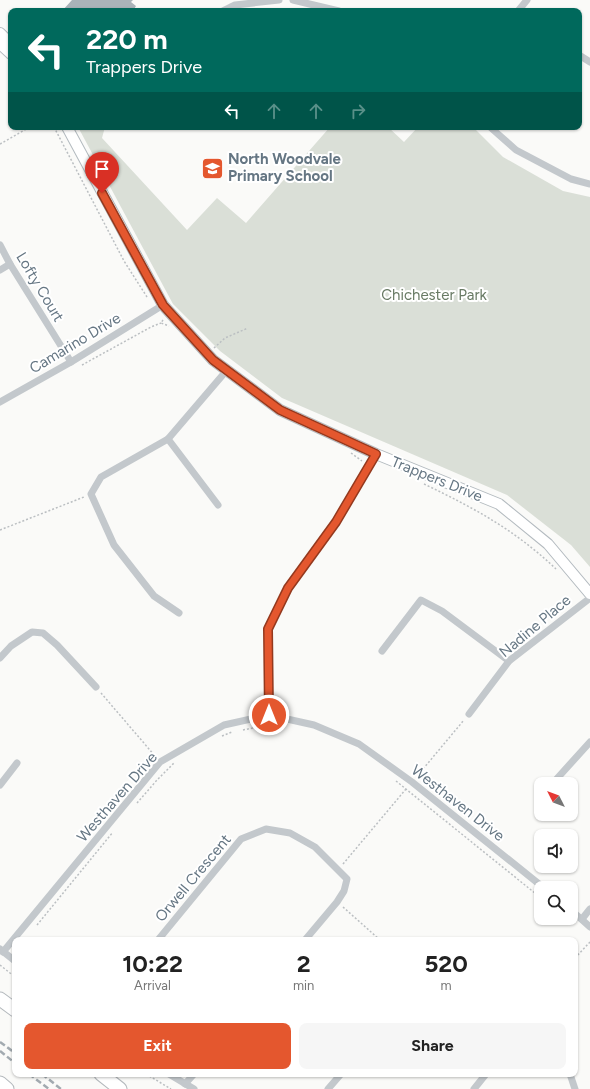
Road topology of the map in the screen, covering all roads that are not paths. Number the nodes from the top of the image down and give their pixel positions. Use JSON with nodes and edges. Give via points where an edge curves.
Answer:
{"nodes":[{"id":1,"x":279,"y":0,"type":"edge"},
{"id":2,"x":293,"y":0,"type":"edge"},
{"id":3,"x":527,"y":0,"type":"edge"},
{"id":4,"x":325,"y":4,"type":"edge"},
{"id":5,"x":229,"y":8,"type":"edge"},
{"id":6,"x":520,"y":8,"type":"edge"},
{"id":7,"x":0,"y":33,"type":"edge"},
{"id":8,"x":8,"y":41,"type":"edge"},
{"id":9,"x":0,"y":44,"type":"edge"},
{"id":10,"x":8,"y":51,"type":"edge"},
{"id":11,"x":69,"y":130,"type":"edge"},
{"id":12,"x":493,"y":130,"type":"edge"},
{"id":13,"x":590,"y":184,"type":"edge"},
{"id":14,"x":0,"y":245,"type":"edge"},
{"id":15,"x":10,"y":264,"type":"junction"},
{"id":16,"x":0,"y":270,"type":"edge"},
{"id":17,"x":159,"y":307,"type":"junction"},
{"id":18,"x":71,"y":362,"type":"junction"},
{"id":19,"x":227,"y":370,"type":"junction"},
{"id":20,"x":0,"y":402,"type":"edge"},
{"id":21,"x":168,"y":439,"type":"junction"},
{"id":22,"x":376,"y":454,"type":"junction"},
{"id":23,"x":218,"y":505,"type":"dead end"},
{"id":24,"x":590,"y":594,"type":"edge"},
{"id":25,"x":590,"y":598,"type":"edge"},
{"id":26,"x":179,"y":613,"type":"dead end"},
{"id":27,"x":382,"y":651,"type":"dead end"},
{"id":28,"x":0,"y":658,"type":"edge"},
{"id":29,"x":509,"y":662,"type":"junction"},
{"id":30,"x":96,"y":686,"type":"road end"},
{"id":31,"x":469,"y":714,"type":"road end"},
{"id":32,"x":269,"y":715,"type":"junction"},
{"id":33,"x":590,"y":742,"type":"edge"},
{"id":34,"x":17,"y":763,"type":"dead end"},
{"id":35,"x":558,"y":777,"type":"edge"},
{"id":36,"x":0,"y":785,"type":"edge"},
{"id":37,"x":535,"y":881,"type":"edge"},
{"id":38,"x":590,"y":910,"type":"edge"},
{"id":39,"x":578,"y":916,"type":"edge"},
{"id":40,"x":582,"y":919,"type":"junction"},
{"id":41,"x":590,"y":927,"type":"edge"},
{"id":42,"x":160,"y":937,"type":"edge"},
{"id":43,"x":308,"y":937,"type":"edge"},
{"id":44,"x":1,"y":950,"type":"edge"},
{"id":45,"x":12,"y":959,"type":"edge"},
{"id":46,"x":0,"y":999,"type":"edge"},
{"id":47,"x":12,"y":1008,"type":"edge"},
{"id":48,"x":104,"y":1077,"type":"edge"},
{"id":49,"x":174,"y":1077,"type":"edge"},
{"id":50,"x":192,"y":1077,"type":"edge"},
{"id":51,"x":338,"y":1077,"type":"edge"},
{"id":52,"x":484,"y":1077,"type":"edge"},
{"id":53,"x":571,"y":1077,"type":"edge"},
{"id":54,"x":0,"y":1083,"type":"edge"},
{"id":55,"x":186,"y":1084,"type":"junction"},
{"id":56,"x":7,"y":1089,"type":"edge"},
{"id":57,"x":120,"y":1089,"type":"edge"},
{"id":58,"x":194,"y":1089,"type":"edge"},
{"id":59,"x":328,"y":1089,"type":"edge"},
{"id":60,"x":474,"y":1089,"type":"edge"},
{"id":61,"x":575,"y":1089,"type":"edge"}],
"edges":[{"from":1,"to":5,"type":"street","via":[[235,5]]},
{"from":2,"to":4,"type":"street"},
{"from":3,"to":6,"type":"street"},
{"from":7,"to":8,"type":"main road"},
{"from":9,"to":10,"type":"main road"},
{"from":11,"to":17,"type":"main road","name":"Trappers Drive"},
{"from":12,"to":13,"type":"street","via":[[516,150],[571,179]]},
{"from":14,"to":15,"type":"street","name":"Lofty Court"},
{"from":15,"to":16,"type":"street"},
{"from":15,"to":18,"type":"street","name":"Lofty Court"},
{"from":17,"to":18,"type":"street","name":"Camarino Drive"},
{"from":17,"to":19,"type":"main road","name":"Trappers Drive","via":[[213,360]]},
{"from":18,"to":20,"type":"street","name":"Camarino Drive"},
{"from":19,"to":21,"type":"street"},
{"from":19,"to":22,"type":"main road","name":"Trappers Drive","via":[[280,410]]},
{"from":21,"to":23,"type":"street"},
{"from":21,"to":26,"type":"street","via":[[101,477],[91,494],[114,545],[154,596]]},
{"from":22,"to":24,"type":"main road","name":"Trappers Drive","via":[[499,504],[548,544]]},
{"from":22,"to":32,"type":"street","via":[[336,522],[288,588],[268,629]]},
{"from":25,"to":29,"type":"street","name":"Nadine Place"},
{"from":27,"to":29,"type":"street","via":[[421,600],[442,611]]},
{"from":28,"to":30,"type":"street","via":[[11,646],[32,632],[43,633]]},
{"from":29,"to":31,"type":"street","name":"Nadine Place"},
{"from":32,"to":37,"type":"street","name":"Westhaven Drive","via":[[314,725],[360,744],[412,782]]},
{"from":32,"to":44,"type":"street","name":"Westhaven Drive","via":[[224,724],[160,762]]},
{"from":33,"to":35,"type":"street"},
{"from":34,"to":36,"type":"street"},
{"from":38,"to":40,"type":"street"},
{"from":39,"to":40,"type":"street"},
{"from":40,"to":41,"type":"street"},
{"from":42,"to":43,"type":"street","name":"Orwell Crescent","via":[[241,839],[266,829],[290,833],[315,847],[347,879],[344,892]]},
{"from":44,"to":45,"type":"street"},
{"from":46,"to":47,"type":"highway"},
{"from":48,"to":57,"type":"highway"},
{"from":49,"to":55,"type":"street"},
{"from":50,"to":55,"type":"street"},
{"from":51,"to":59,"type":"street"},
{"from":52,"to":60,"type":"street"},
{"from":53,"to":61,"type":"street"},
{"from":54,"to":56,"type":"highway"},
{"from":55,"to":58,"type":"street"}]}
